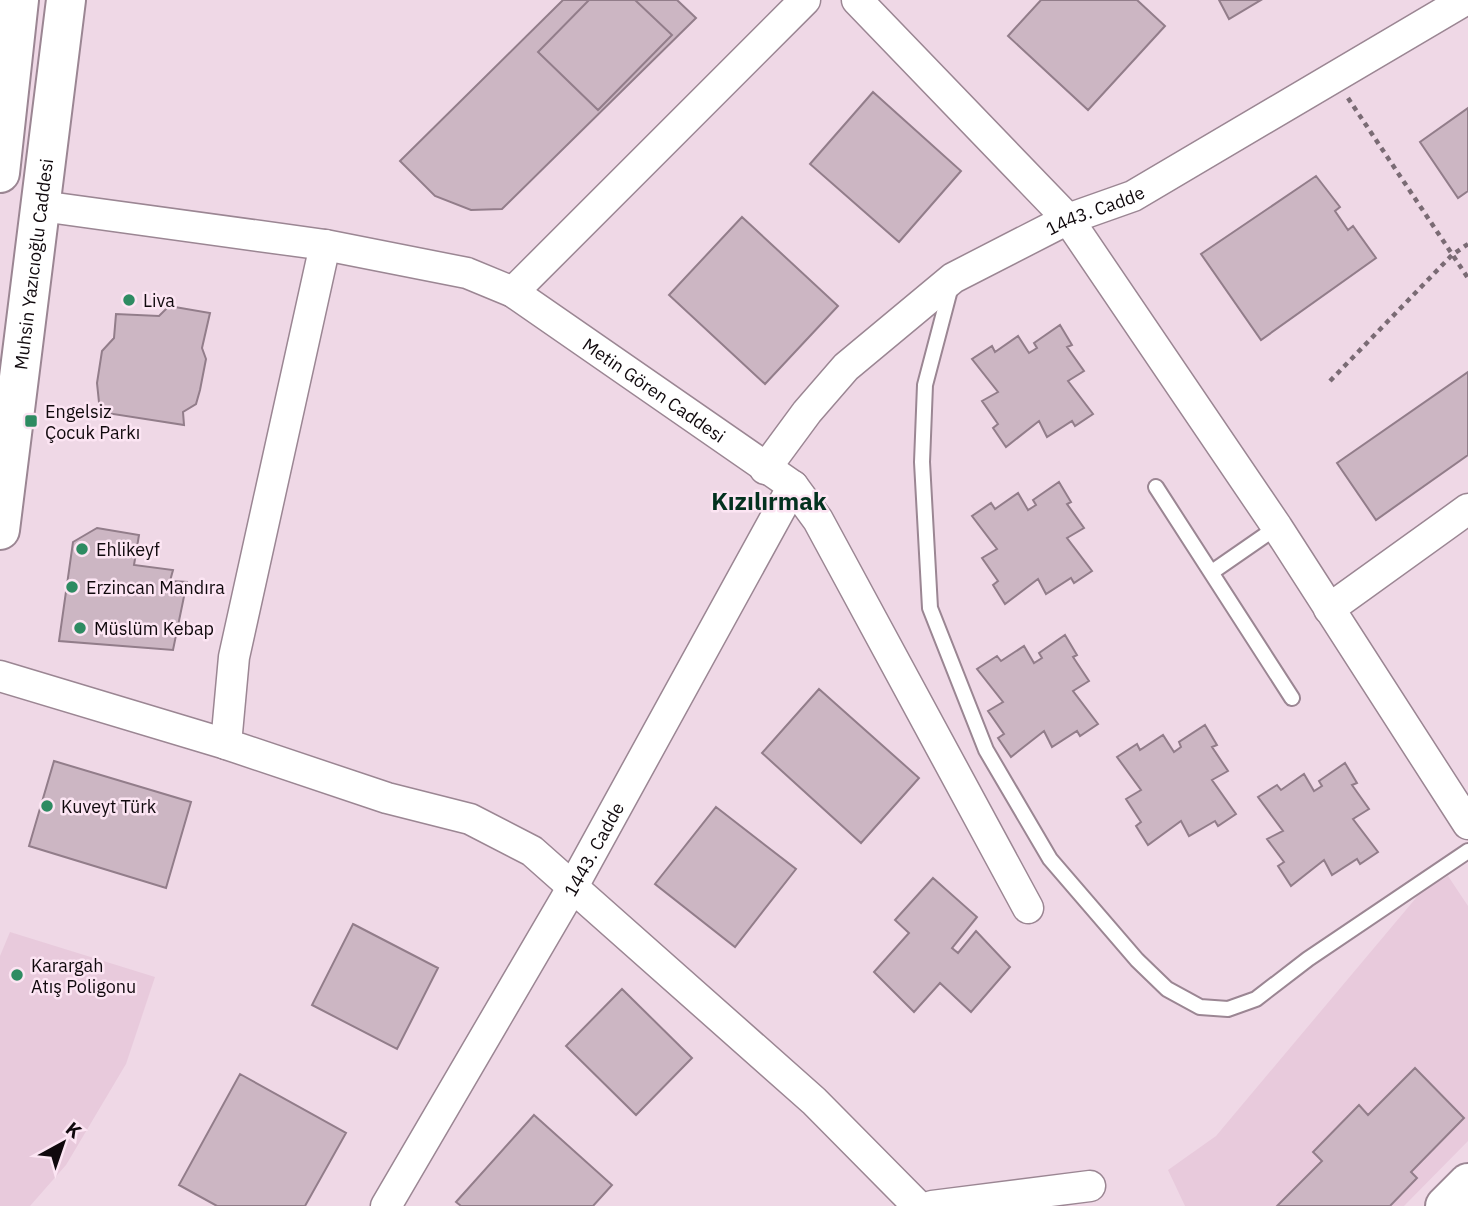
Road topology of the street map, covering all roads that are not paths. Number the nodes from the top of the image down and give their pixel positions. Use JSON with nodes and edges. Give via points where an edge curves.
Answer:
{"nodes":[{"id":1,"x":19,"y":0,"type":"edge"},
{"id":2,"x":66,"y":0,"type":"edge"},
{"id":3,"x":804,"y":0,"type":"edge"},
{"id":4,"x":857,"y":0,"type":"edge"},
{"id":5,"x":1465,"y":0,"type":"edge"},
{"id":6,"x":0,"y":173,"type":"edge"},
{"id":7,"x":41,"y":206,"type":"junction"},
{"id":8,"x":1068,"y":219,"type":"junction"},
{"id":9,"x":325,"y":245,"type":"junction"},
{"id":10,"x":953,"y":278,"type":"junction"},
{"id":11,"x":513,"y":292,"type":"junction"},
{"id":12,"x":765,"y":469,"type":"junction"},
{"id":13,"x":793,"y":486,"type":"junction"},
{"id":14,"x":1156,"y":487,"type":"dead end"},
{"id":15,"x":1468,"y":509,"type":"edge"},
{"id":16,"x":1276,"y":527,"type":"junction"},
{"id":17,"x":0,"y":530,"type":"edge"},
{"id":18,"x":1212,"y":572,"type":"junction"},
{"id":19,"x":1329,"y":609,"type":"junction"},
{"id":20,"x":0,"y":676,"type":"edge"},
{"id":21,"x":1292,"y":698,"type":"dead end"},
{"id":22,"x":226,"y":744,"type":"junction"},
{"id":23,"x":1468,"y":824,"type":"edge"},
{"id":24,"x":1468,"y":851,"type":"edge"},
{"id":25,"x":572,"y":888,"type":"junction"},
{"id":26,"x":1028,"y":908,"type":"dead end"},
{"id":27,"x":1468,"y":1183,"type":"edge"},
{"id":28,"x":1090,"y":1186,"type":"dead end"},
{"id":29,"x":386,"y":1206,"type":"edge"},
{"id":30,"x":918,"y":1206,"type":"edge"},
{"id":31,"x":932,"y":1206,"type":"edge"},
{"id":32,"x":1445,"y":1206,"type":"edge"}],
"edges":[{"from":1,"to":6,"type":"main road"},
{"from":2,"to":7,"type":"main road","name":"Muhsin Yazıcıoğlu Caddesi"},
{"from":3,"to":11,"type":"street"},
{"from":4,"to":8,"type":"street"},
{"from":5,"to":8,"type":"street","name":"1443. Cadde","via":[[1133,196]]},
{"from":7,"to":9,"type":"street","name":"Metin Gören Caddesi","via":[[218,220]]},
{"from":7,"to":17,"type":"main road","name":"Muhsin Yazıcıoğlu Caddesi"},
{"from":8,"to":10,"type":"street","name":"1443. Cadde"},
{"from":8,"to":16,"type":"street"},
{"from":9,"to":11,"type":"street","name":"Metin Gören Caddesi","via":[[467,273]]},
{"from":9,"to":22,"type":"street","via":[[234,657]]},
{"from":10,"to":12,"type":"street","name":"1443. Cadde","via":[[846,368]]},
{"from":10,"to":24,"type":"lane","via":[[925,384],[922,462],[930,608],[986,750],[1050,859],[1137,960],[1167,989],[1200,1007],[1228,1009],[1256,999]]},
{"from":11,"to":12,"type":"street","name":"Metin Gören Caddesi"},
{"from":12,"to":13,"type":"street","name":"Metin Gören Caddesi"},
{"from":13,"to":25,"type":"street","name":"1443. Cadde"},
{"from":13,"to":26,"type":"street","name":"Metin Gören Caddesi","via":[[818,520]]},
{"from":14,"to":18,"type":"lane"},
{"from":15,"to":19,"type":"street"},
{"from":16,"to":18,"type":"lane"},
{"from":16,"to":19,"type":"street"},
{"from":18,"to":21,"type":"lane"},
{"from":19,"to":23,"type":"street"},
{"from":20,"to":22,"type":"street"},
{"from":22,"to":25,"type":"street","via":[[387,798],[470,818],[532,851]]},
{"from":25,"to":29,"type":"street","name":"1443. Cadde"},
{"from":25,"to":30,"type":"street","via":[[814,1101]]},
{"from":27,"to":32,"type":"main road"},
{"from":28,"to":31,"type":"street"}]}
